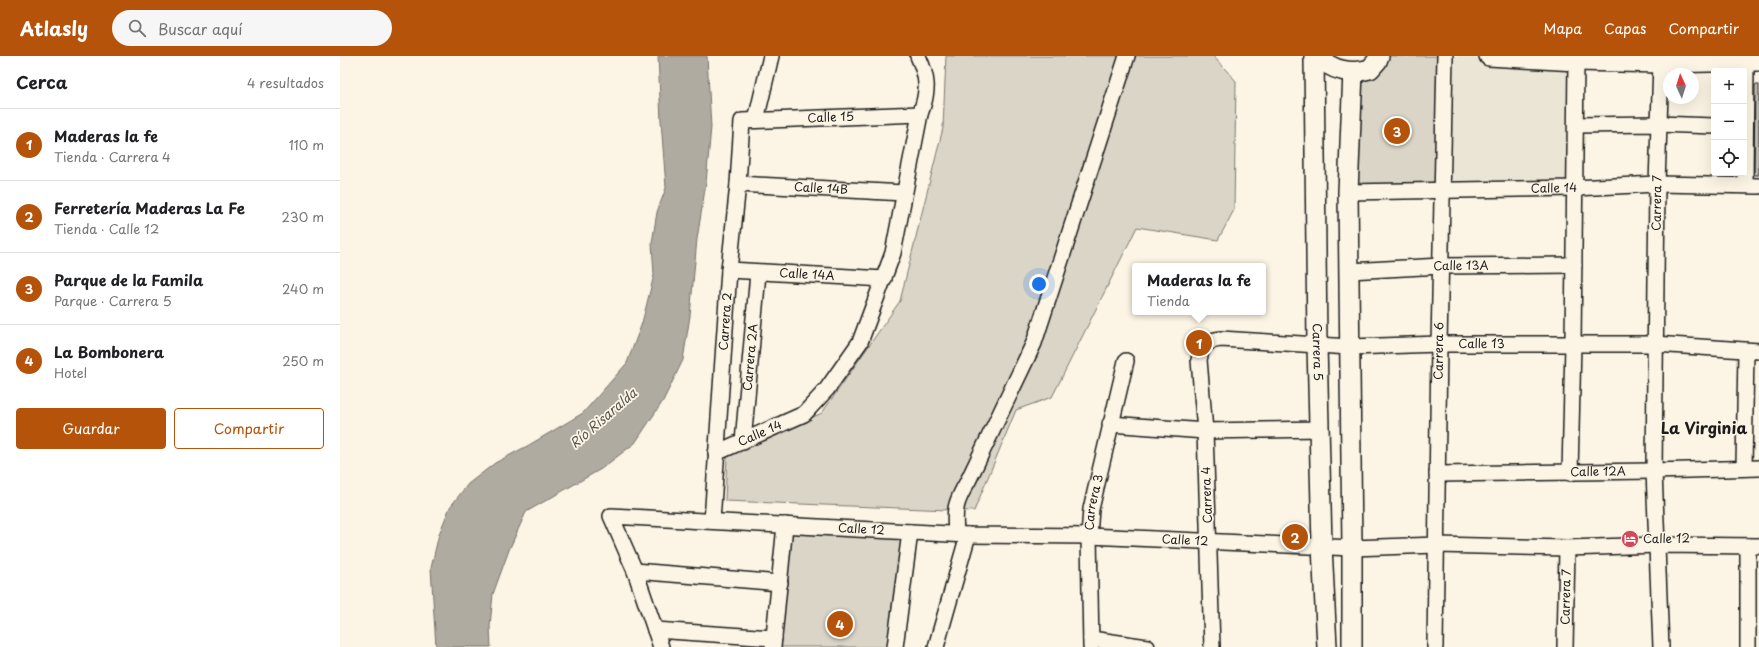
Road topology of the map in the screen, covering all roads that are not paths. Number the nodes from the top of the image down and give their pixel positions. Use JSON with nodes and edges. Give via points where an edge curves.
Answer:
{"nodes":[{"id":1,"x":771,"y":56,"type":"edge"},
{"id":2,"x":918,"y":56,"type":"edge"},
{"id":3,"x":1127,"y":56,"type":"edge"},
{"id":4,"x":1314,"y":56,"type":"edge"},
{"id":5,"x":1319,"y":56,"type":"edge"},
{"id":6,"x":1446,"y":56,"type":"edge"},
{"id":7,"x":1489,"y":56,"type":"edge"},
{"id":8,"x":1380,"y":58,"type":"edge"},
{"id":9,"x":1576,"y":61,"type":"junction"},
{"id":10,"x":1752,"y":62,"type":"edge"},
{"id":11,"x":1661,"y":63,"type":"junction"},
{"id":12,"x":1353,"y":72,"type":"junction"},
{"id":13,"x":1747,"y":108,"type":"edge"},
{"id":14,"x":920,"y":114,"type":"junction"},
{"id":15,"x":749,"y":121,"type":"junction"},
{"id":16,"x":1658,"y":124,"type":"junction"},
{"id":17,"x":1576,"y":125,"type":"junction"},
{"id":18,"x":1711,"y":126,"type":"edge"},
{"id":19,"x":1747,"y":140,"type":"edge"},
{"id":20,"x":738,"y":184,"type":"junction"},
{"id":21,"x":1657,"y":184,"type":"junction"},
{"id":22,"x":1752,"y":185,"type":"edge"},
{"id":23,"x":1574,"y":188,"type":"junction"},
{"id":24,"x":1442,"y":191,"type":"junction"},
{"id":25,"x":1348,"y":192,"type":"junction"},
{"id":26,"x":904,"y":193,"type":"junction"},
{"id":27,"x":1574,"y":265,"type":"junction"},
{"id":28,"x":1441,"y":266,"type":"junction"},
{"id":29,"x":729,"y":270,"type":"junction"},
{"id":30,"x":1349,"y":271,"type":"junction"},
{"id":31,"x":758,"y":273,"type":"junction"},
{"id":32,"x":884,"y":280,"type":"junction"},
{"id":33,"x":1205,"y":344,"type":"joint"},
{"id":34,"x":1439,"y":344,"type":"junction"},
{"id":35,"x":1573,"y":344,"type":"junction"},
{"id":36,"x":1655,"y":344,"type":"junction"},
{"id":37,"x":1318,"y":345,"type":"junction"},
{"id":38,"x":1350,"y":347,"type":"junction"},
{"id":39,"x":1752,"y":351,"type":"edge"},
{"id":40,"x":1126,"y":361,"type":"dead end"},
{"id":41,"x":1110,"y":424,"type":"junction"},
{"id":42,"x":1320,"y":429,"type":"junction"},
{"id":43,"x":1205,"y":431,"type":"junction"},
{"id":44,"x":743,"y":442,"type":"junction"},
{"id":45,"x":716,"y":453,"type":"junction"},
{"id":46,"x":1744,"y":467,"type":"junction"},
{"id":47,"x":1759,"y":468,"type":"edge"},
{"id":48,"x":1654,"y":471,"type":"junction"},
{"id":49,"x":1570,"y":473,"type":"junction"},
{"id":50,"x":1437,"y":474,"type":"junction"},
{"id":51,"x":712,"y":521,"type":"junction"},
{"id":52,"x":786,"y":525,"type":"junction"},
{"id":53,"x":910,"y":532,"type":"junction"},
{"id":54,"x":962,"y":535,"type":"junction"},
{"id":55,"x":1089,"y":536,"type":"junction"},
{"id":56,"x":1209,"y":542,"type":"junction"},
{"id":57,"x":1437,"y":545,"type":"junction"},
{"id":58,"x":1658,"y":545,"type":"junction"},
{"id":59,"x":1322,"y":546,"type":"junction"},
{"id":60,"x":1753,"y":546,"type":"edge"},
{"id":61,"x":1352,"y":548,"type":"junction"},
{"id":62,"x":1567,"y":548,"type":"junction"},
{"id":63,"x":635,"y":570,"type":"junction"},
{"id":64,"x":780,"y":583,"type":"junction"},
{"id":65,"x":655,"y":630,"type":"junction"},
{"id":66,"x":774,"y":642,"type":"edge"},
{"id":67,"x":1091,"y":643,"type":"edge"},
{"id":68,"x":661,"y":647,"type":"edge"},
{"id":69,"x":895,"y":647,"type":"edge"},
{"id":70,"x":936,"y":647,"type":"edge"},
{"id":71,"x":1147,"y":647,"type":"edge"},
{"id":72,"x":1212,"y":647,"type":"edge"},
{"id":73,"x":1327,"y":647,"type":"edge"},
{"id":74,"x":1352,"y":647,"type":"edge"},
{"id":75,"x":1435,"y":647,"type":"edge"},
{"id":76,"x":1565,"y":647,"type":"edge"},
{"id":77,"x":1661,"y":647,"type":"edge"},
{"id":78,"x":1748,"y":647,"type":"edge"}],
"edges":[{"from":1,"to":15,"type":"street","name":"Carrera 2"},
{"from":2,"to":14,"type":"street","via":[[926,73],[926,98]]},
{"from":3,"to":54,"type":"street","via":[[1034,343],[958,498],[954,512]]},
{"from":4,"to":37,"type":"main road","name":"Carrera 5"},
{"from":5,"to":12,"type":"main road","via":[[1333,67]]},
{"from":6,"to":24,"type":"street","name":"Carrera 6"},
{"from":7,"to":9,"type":"main road"},
{"from":8,"to":12,"type":"main road","via":[[1370,69]]},
{"from":9,"to":11,"type":"main road"},
{"from":9,"to":17,"type":"street"},
{"from":10,"to":11,"type":"main road"},
{"from":10,"to":13,"type":"street"},
{"from":11,"to":16,"type":"street","name":"Carrera 7"},
{"from":12,"to":25,"type":"main road"},
{"from":14,"to":15,"type":"street","name":"Calle 15"},
{"from":14,"to":26,"type":"street"},
{"from":15,"to":20,"type":"street","name":"Carrera 2"},
{"from":16,"to":17,"type":"street"},
{"from":16,"to":18,"type":"street"},
{"from":16,"to":21,"type":"street","name":"Carrera 7"},
{"from":17,"to":23,"type":"street"},
{"from":19,"to":22,"type":"street"},
{"from":20,"to":26,"type":"street","name":"Calle 14B"},
{"from":20,"to":29,"type":"street","name":"Carrera 2"},
{"from":21,"to":22,"type":"street","name":"Calle 14"},
{"from":21,"to":23,"type":"street","name":"Calle 14"},
{"from":21,"to":36,"type":"street","name":"Carrera 7"},
{"from":23,"to":24,"type":"street","name":"Calle 14"},
{"from":23,"to":27,"type":"street"},
{"from":24,"to":25,"type":"street","name":"Calle 14"},
{"from":24,"to":28,"type":"street","name":"Carrera 6"},
{"from":25,"to":30,"type":"main road"},
{"from":26,"to":32,"type":"street","via":[[894,253]]},
{"from":27,"to":28,"type":"street","name":"Calle 13A"},
{"from":27,"to":35,"type":"street"},
{"from":28,"to":30,"type":"street","name":"Calle 13A"},
{"from":28,"to":34,"type":"street","name":"Carrera 6"},
{"from":29,"to":31,"type":"street","name":"Calle 14A"},
{"from":29,"to":45,"type":"street","name":"Carrera 2"},
{"from":30,"to":38,"type":"main road"},
{"from":31,"to":32,"type":"street","name":"Calle 14A"},
{"from":31,"to":44,"type":"street","name":"Carrera 2A"},
{"from":32,"to":44,"type":"street","name":"Calle 14","via":[[860,342],[827,389],[804,414]]},
{"from":33,"to":37,"type":"street","name":"Calle 13","via":[[1211,340],[1221,339]]},
{"from":33,"to":43,"type":"street","name":"Carrera 4","via":[[1200,360]]},
{"from":34,"to":35,"type":"street","name":"Calle 13"},
{"from":34,"to":38,"type":"street","name":"Calle 13"},
{"from":34,"to":50,"type":"street","name":"Carrera 6"},
{"from":35,"to":36,"type":"street","name":"Calle 13"},
{"from":35,"to":49,"type":"street"},
{"from":36,"to":39,"type":"street","name":"Calle 13"},
{"from":36,"to":48,"type":"street","name":"Carrera 7"},
{"from":37,"to":38,"type":"street","name":"Calle 13"},
{"from":37,"to":42,"type":"main road","name":"Carrera 5"},
{"from":38,"to":61,"type":"main road"},
{"from":39,"to":46,"type":"street"},
{"from":40,"to":41,"type":"street","name":"Carrera 3"},
{"from":41,"to":43,"type":"street"},
{"from":41,"to":55,"type":"street","name":"Carrera 3","via":[[1091,508]]},
{"from":42,"to":43,"type":"street"},
{"from":42,"to":59,"type":"main road","name":"Carrera 5"},
{"from":43,"to":56,"type":"street","name":"Carrera 4"},
{"from":44,"to":45,"type":"street","name":"Calle 14"},
{"from":45,"to":51,"type":"street","name":"Carrera 2"},
{"from":46,"to":47,"type":"street","name":"Calle 12A"},
{"from":46,"to":48,"type":"street","name":"Calle 12A"},
{"from":48,"to":49,"type":"street","name":"Calle 12A"},
{"from":48,"to":58,"type":"street","name":"Carrera 7"},
{"from":49,"to":50,"type":"street","name":"Calle 12A"},
{"from":50,"to":57,"type":"street","name":"Carrera 6"},
{"from":51,"to":52,"type":"street","name":"Calle 12"},
{"from":51,"to":63,"type":"street","name":"Calle 12","via":[[611,516]]},
{"from":52,"to":53,"type":"street","name":"Calle 12"},
{"from":52,"to":64,"type":"street"},
{"from":53,"to":54,"type":"street","name":"Calle 12"},
{"from":53,"to":69,"type":"street"},
{"from":54,"to":55,"type":"street","name":"Calle 12"},
{"from":54,"to":70,"type":"street"},
{"from":55,"to":56,"type":"street","name":"Calle 12"},
{"from":55,"to":67,"type":"street","name":"Carrera 3"},
{"from":56,"to":59,"type":"street","name":"Calle 12"},
{"from":56,"to":72,"type":"street","name":"Carrera 4"},
{"from":57,"to":61,"type":"street","name":"Calle 12"},
{"from":57,"to":62,"type":"street","name":"Calle 12"},
{"from":57,"to":75,"type":"street","name":"Carrera 6"},
{"from":58,"to":60,"type":"street","name":"Calle 12"},
{"from":58,"to":62,"type":"street","name":"Calle 12"},
{"from":58,"to":77,"type":"street","name":"Carrera 7"},
{"from":59,"to":61,"type":"street","name":"Calle 12"},
{"from":59,"to":73,"type":"main road","name":"Carrera 5"},
{"from":60,"to":78,"type":"street"},
{"from":61,"to":74,"type":"main road"},
{"from":62,"to":76,"type":"street","name":"Carrera 7"},
{"from":63,"to":64,"type":"street"},
{"from":63,"to":65,"type":"street"},
{"from":64,"to":66,"type":"street"},
{"from":65,"to":66,"type":"street"},
{"from":65,"to":68,"type":"street"},
{"from":67,"to":71,"type":"street"}]}
